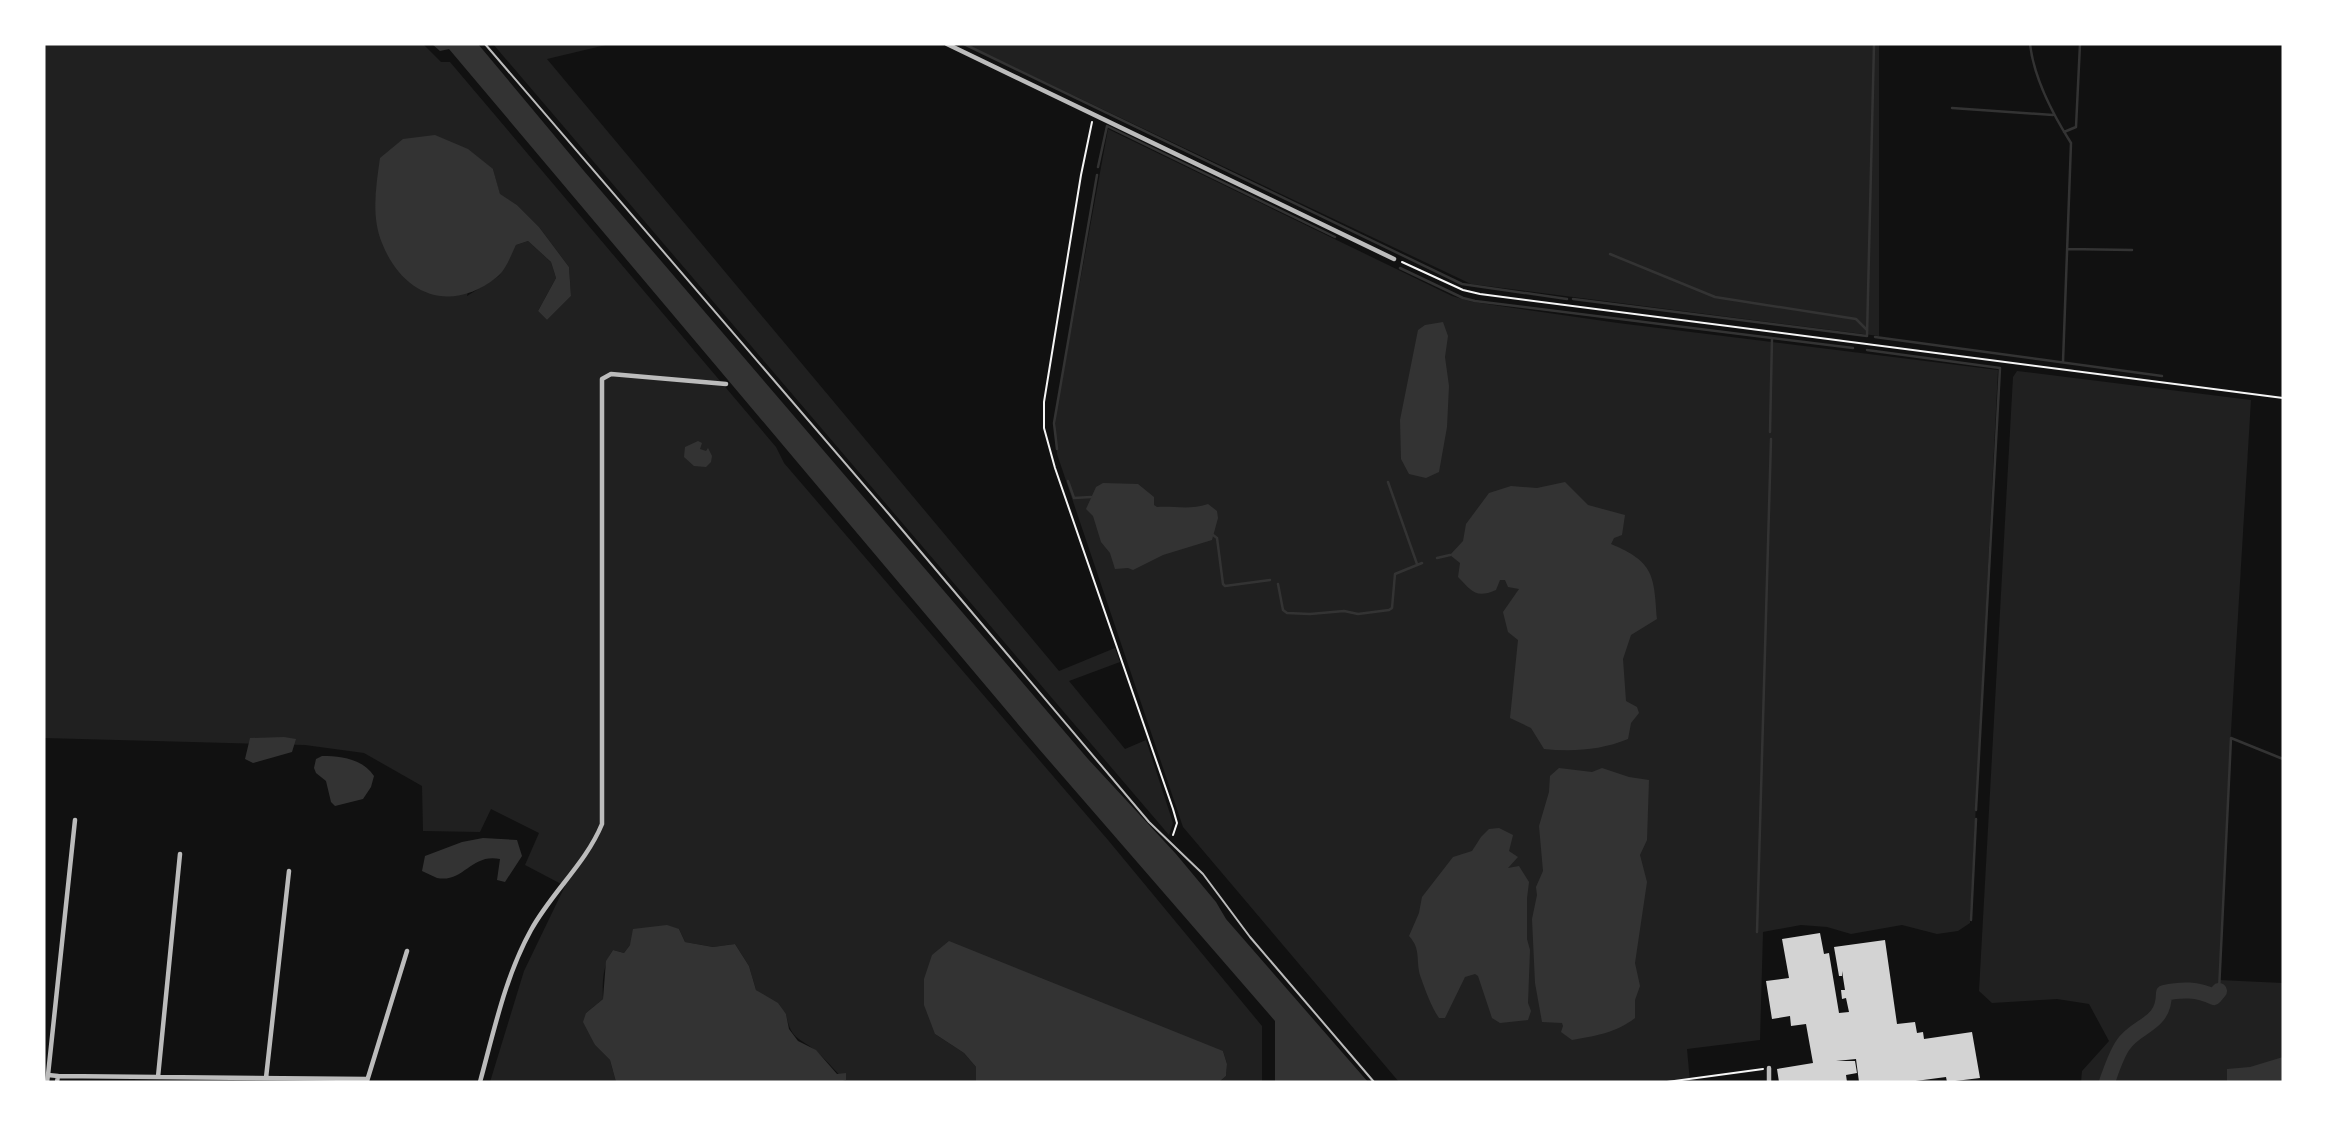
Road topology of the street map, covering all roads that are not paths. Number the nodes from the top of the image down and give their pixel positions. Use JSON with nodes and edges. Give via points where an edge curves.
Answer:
{"nodes":[{"id":1,"x":485,"y":44,"type":"edge"},
{"id":2,"x":947,"y":44,"type":"edge"},
{"id":3,"x":1394,"y":259,"type":"road end"},
{"id":4,"x":726,"y":384,"type":"dead end"},
{"id":5,"x":75,"y":820,"type":"dead end"},
{"id":6,"x":180,"y":854,"type":"dead end"},
{"id":7,"x":289,"y":872,"type":"dead end"},
{"id":8,"x":407,"y":951,"type":"dead end"},
{"id":9,"x":1769,"y":1068,"type":"road end"},
{"id":10,"x":48,"y":1075,"type":"junction"},
{"id":11,"x":158,"y":1077,"type":"junction"},
{"id":12,"x":266,"y":1078,"type":"junction"},
{"id":13,"x":58,"y":1079,"type":"edge"},
{"id":14,"x":367,"y":1081,"type":"edge"},
{"id":15,"x":47,"y":1082,"type":"edge"},
{"id":16,"x":480,"y":1082,"type":"edge"},
{"id":17,"x":1374,"y":1082,"type":"edge"},
{"id":18,"x":1769,"y":1082,"type":"edge"}],
"edges":[{"from":1,"to":17,"type":"lane","via":[[1149,822],[1203,874],[1250,937]]},
{"from":2,"to":3,"type":"street"},
{"from":4,"to":16,"type":"street","via":[[611,374],[602,379],[602,824],[593,847],[531,931],[510,976]]},
{"from":5,"to":10,"type":"street"},
{"from":6,"to":11,"type":"street"},
{"from":7,"to":12,"type":"street"},
{"from":8,"to":14,"type":"street"},
{"from":9,"to":18,"type":"street"},
{"from":10,"to":13,"type":"street"},
{"from":10,"to":15,"type":"street"},
{"from":11,"to":12,"type":"street"},
{"from":11,"to":13,"type":"street"},
{"from":12,"to":14,"type":"street"}]}
